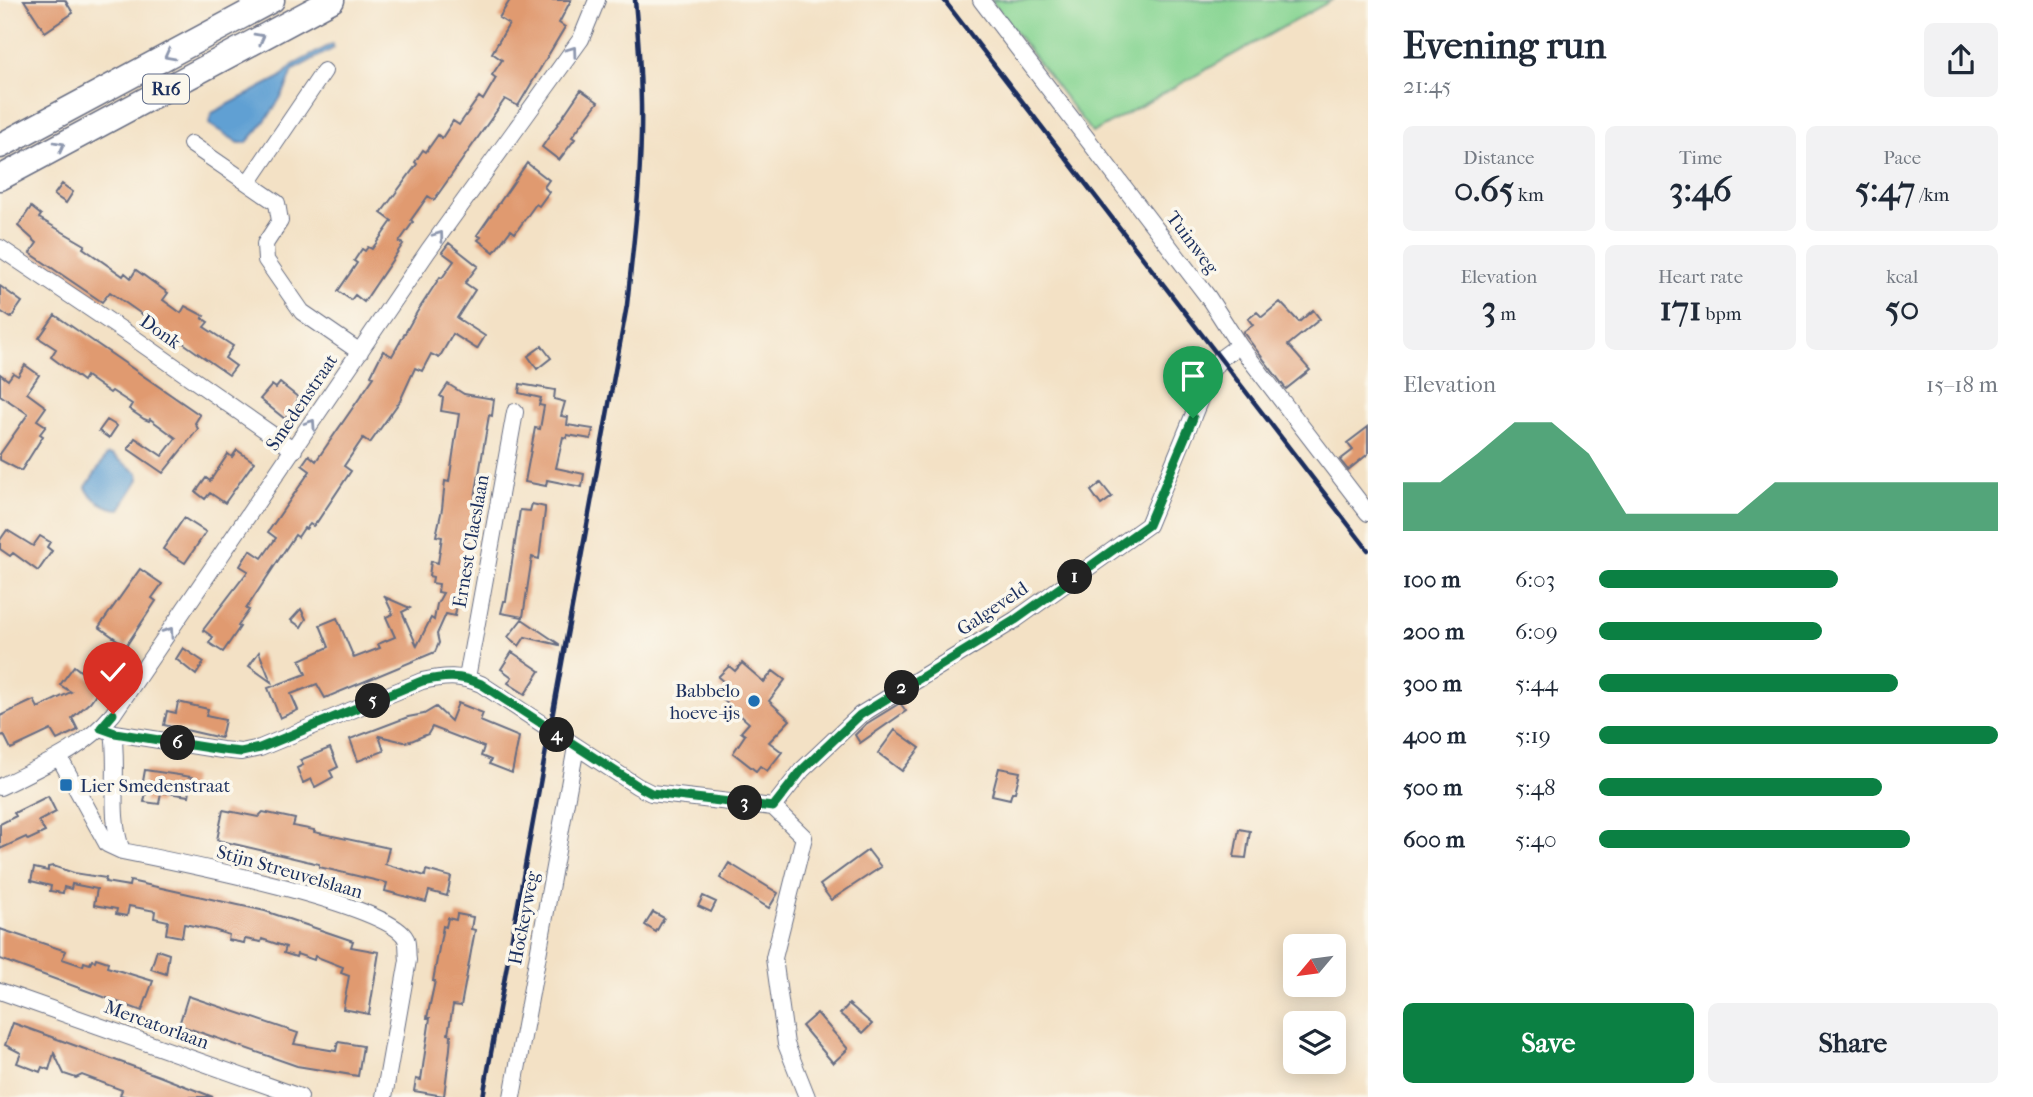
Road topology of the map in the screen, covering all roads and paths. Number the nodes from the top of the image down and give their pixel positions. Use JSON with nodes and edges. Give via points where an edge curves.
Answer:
{"nodes":[{"id":1,"x":272,"y":0,"type":"edge"},
{"id":2,"x":332,"y":0,"type":"edge"},
{"id":3,"x":597,"y":0,"type":"edge"},
{"id":4,"x":981,"y":0,"type":"edge"},
{"id":5,"x":324,"y":71,"type":"dead end"},
{"id":6,"x":191,"y":144,"type":"dead end"},
{"id":7,"x":0,"y":146,"type":"edge"},
{"id":8,"x":0,"y":178,"type":"edge"},
{"id":9,"x":248,"y":183,"type":"junction"},
{"id":10,"x":1,"y":248,"type":"edge"},
{"id":11,"x":1239,"y":345,"type":"junction"},
{"id":12,"x":360,"y":352,"type":"junction"},
{"id":13,"x":515,"y":412,"type":"dead end"},
{"id":14,"x":294,"y":450,"type":"junction"},
{"id":15,"x":1368,"y":513,"type":"edge"},
{"id":16,"x":467,"y":678,"type":"junction"},
{"id":17,"x":107,"y":730,"type":"junction"},
{"id":18,"x":576,"y":747,"type":"junction"},
{"id":19,"x":59,"y":757,"type":"junction"},
{"id":20,"x":0,"y":787,"type":"edge"},
{"id":21,"x":773,"y":807,"type":"junction"},
{"id":22,"x":122,"y":851,"type":"junction"},
{"id":23,"x":0,"y":991,"type":"edge"},
{"id":24,"x":300,"y":1097,"type":"edge"},
{"id":25,"x":384,"y":1097,"type":"edge"},
{"id":26,"x":512,"y":1097,"type":"edge"},
{"id":27,"x":807,"y":1097,"type":"edge"}],
"edges":[{"from":1,"to":7,"type":"highway","number":"R16","one_way":true},
{"from":8,"to":2,"type":"highway","number":"R16","one_way":true},
{"from":12,"to":3,"type":"street","name":"Smedenstraat","one_way":true,"via":[[581,39]]},
{"from":4,"to":11,"type":"street","name":"Tuinweg","via":[[1208,297]]},
{"from":5,"to":9,"type":"street"},
{"from":6,"to":9,"type":"street"},
{"from":9,"to":12,"type":"street","via":[[277,203],[280,221],[264,253],[289,295],[302,312]]},
{"from":10,"to":14,"type":"street","name":"Donk"},
{"from":11,"to":15,"type":"street","name":"Tuinweg"},
{"from":11,"to":21,"type":"street","name":"Galgeveld","via":[[1212,370],[1148,525],[1015,620],[860,715],[802,770]]},
{"from":14,"to":12,"type":"street","name":"Smedenstraat","one_way":true},
{"from":13,"to":16,"type":"street","name":"Ernest Claeslaan"},
{"from":17,"to":14,"type":"street","name":"Smedenstraat","one_way":true,"via":[[113,714]]},
{"from":16,"to":17,"type":"street","via":[[422,681],[241,752]]},
{"from":16,"to":18,"type":"street"},
{"from":17,"to":19,"type":"street","name":"Smedenstraat"},
{"from":17,"to":22,"type":"street","via":[[116,780],[115,832]]},
{"from":18,"to":21,"type":"street","via":[[651,793]]},
{"from":18,"to":26,"type":"street","name":"Hockeyweg"},
{"from":19,"to":20,"type":"street","name":"Smedenstraat"},
{"from":19,"to":22,"type":"street","via":[[107,844]]},
{"from":21,"to":27,"type":"street","via":[[804,837],[774,958],[786,1044]]},
{"from":22,"to":25,"type":"street","name":"Stijn Streuvelslaan","via":[[259,880],[393,925],[406,938],[408,960]]},
{"from":23,"to":24,"type":"street","name":"Mercatorlaan"}]}
